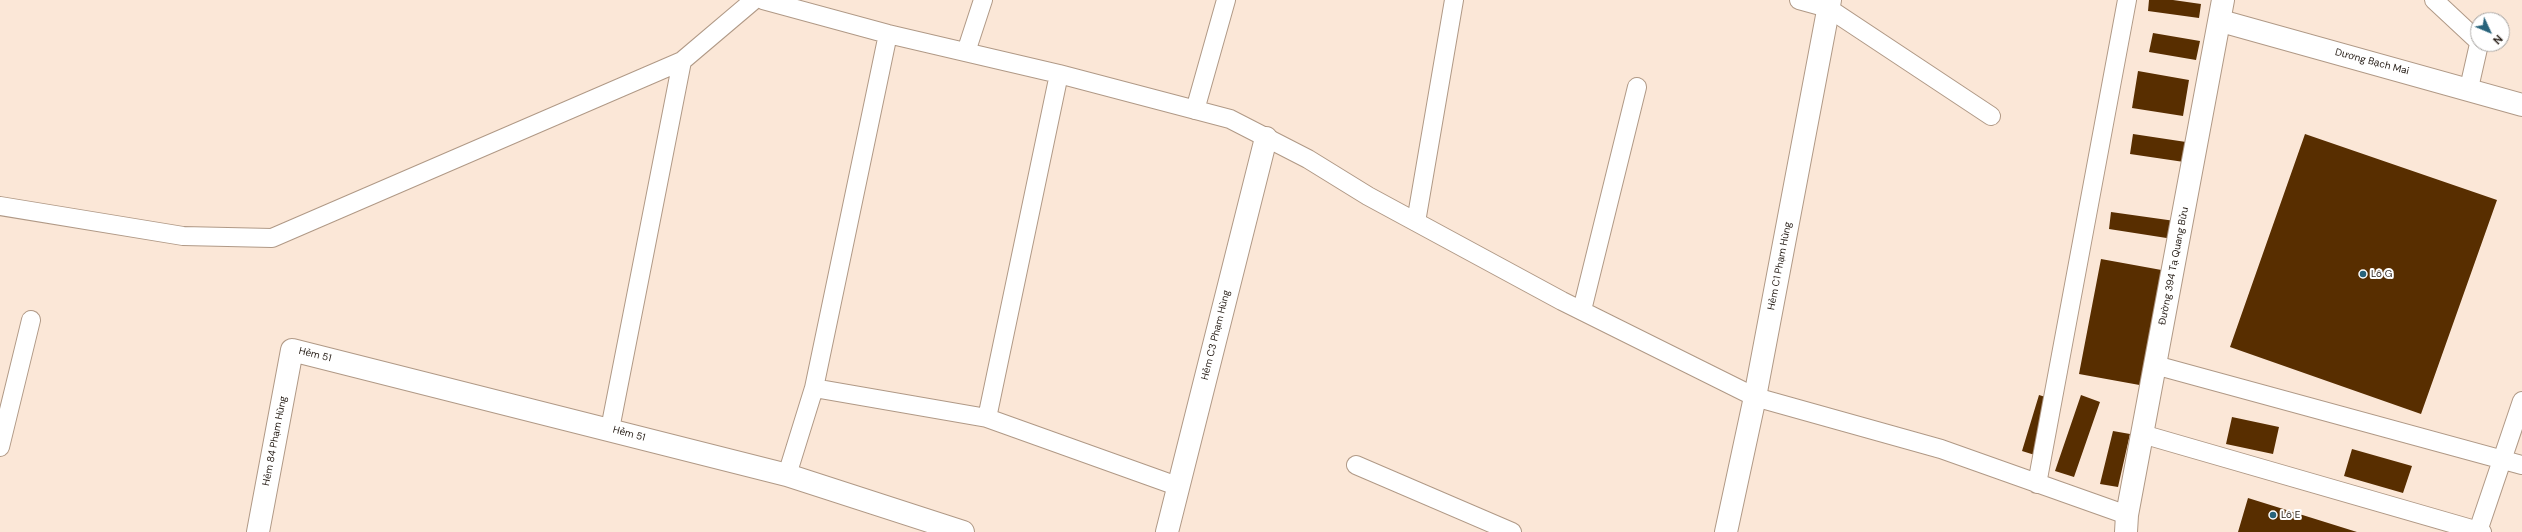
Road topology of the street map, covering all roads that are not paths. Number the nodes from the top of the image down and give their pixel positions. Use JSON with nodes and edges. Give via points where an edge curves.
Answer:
{"nodes":[{"id":1,"x":754,"y":0,"type":"edge"},
{"id":2,"x":763,"y":0,"type":"edge"},
{"id":3,"x":983,"y":0,"type":"edge"},
{"id":4,"x":1226,"y":0,"type":"edge"},
{"id":5,"x":1454,"y":0,"type":"edge"},
{"id":6,"x":1799,"y":0,"type":"edge"},
{"id":7,"x":2126,"y":0,"type":"edge"},
{"id":8,"x":2434,"y":0,"type":"edge"},
{"id":9,"x":1829,"y":4,"type":"edge"},
{"id":10,"x":2222,"y":10,"type":"edge"},
{"id":11,"x":888,"y":34,"type":"junction"},
{"id":12,"x":2470,"y":34,"type":"edge"},
{"id":13,"x":966,"y":52,"type":"junction"},
{"id":14,"x":2477,"y":52,"type":"edge"},
{"id":15,"x":682,"y":60,"type":"junction"},
{"id":16,"x":1059,"y":74,"type":"junction"},
{"id":17,"x":1636,"y":87,"type":"dead end"},
{"id":18,"x":2469,"y":88,"type":"junction"},
{"id":19,"x":2522,"y":104,"type":"edge"},
{"id":20,"x":1195,"y":110,"type":"junction"},
{"id":21,"x":1991,"y":116,"type":"dead end"},
{"id":22,"x":1266,"y":138,"type":"junction"},
{"id":23,"x":0,"y":206,"type":"edge"},
{"id":24,"x":1416,"y":222,"type":"junction"},
{"id":25,"x":1582,"y":310,"type":"junction"},
{"id":26,"x":31,"y":320,"type":"dead end"},
{"id":27,"x":292,"y":350,"type":"joint"},
{"id":28,"x":2155,"y":364,"type":"junction"},
{"id":29,"x":814,"y":388,"type":"junction"},
{"id":30,"x":1755,"y":397,"type":"junction"},
{"id":31,"x":2522,"y":401,"type":"edge"},
{"id":32,"x":987,"y":418,"type":"junction"},
{"id":33,"x":610,"y":429,"type":"junction"},
{"id":34,"x":2142,"y":434,"type":"junction"},
{"id":35,"x":0,"y":447,"type":"edge"},
{"id":36,"x":2502,"y":460,"type":"junction"},
{"id":37,"x":1356,"y":465,"type":"dead end"},
{"id":38,"x":2522,"y":466,"type":"edge"},
{"id":39,"x":787,"y":475,"type":"junction"},
{"id":40,"x":2037,"y":484,"type":"junction"},
{"id":41,"x":1178,"y":486,"type":"junction"},
{"id":42,"x":2127,"y":524,"type":"edge"},
{"id":43,"x":258,"y":532,"type":"edge"},
{"id":44,"x":962,"y":532,"type":"edge"},
{"id":45,"x":1167,"y":532,"type":"edge"},
{"id":46,"x":1512,"y":532,"type":"edge"},
{"id":47,"x":1726,"y":532,"type":"edge"},
{"id":48,"x":2480,"y":532,"type":"edge"}],
"edges":[{"from":1,"to":15,"type":"lane"},
{"from":2,"to":11,"type":"lane"},
{"from":3,"to":13,"type":"lane"},
{"from":4,"to":20,"type":"lane"},
{"from":5,"to":24,"type":"lane"},
{"from":6,"to":9,"type":"lane"},
{"from":7,"to":40,"type":"lane"},
{"from":8,"to":12,"type":"lane"},
{"from":9,"to":21,"type":"lane"},
{"from":9,"to":30,"type":"street","name":"Hẻm C1 Phạm Hùng"},
{"from":10,"to":18,"type":"street","name":"Dương Bạch Mai"},
{"from":10,"to":28,"type":"street","name":"Đường 394 Tạ Quang Bửu"},
{"from":11,"to":13,"type":"lane"},
{"from":11,"to":29,"type":"lane"},
{"from":13,"to":16,"type":"lane"},
{"from":14,"to":18,"type":"lane"},
{"from":15,"to":23,"type":"lane","via":[[272,238],[183,236]]},
{"from":15,"to":33,"type":"lane"},
{"from":16,"to":20,"type":"lane"},
{"from":16,"to":32,"type":"lane"},
{"from":17,"to":25,"type":"lane"},
{"from":18,"to":19,"type":"street","name":"Dương Bạch Mai"},
{"from":20,"to":22,"type":"lane","via":[[1230,119]]},
{"from":22,"to":24,"type":"lane","via":[[1308,159]]},
{"from":22,"to":41,"type":"street","name":"Hẻm C3 Phạm Hùng"},
{"from":24,"to":25,"type":"lane"},
{"from":25,"to":30,"type":"lane"},
{"from":26,"to":35,"type":"lane"},
{"from":27,"to":33,"type":"street","name":"Hẻm 51"},
{"from":27,"to":43,"type":"street","name":"Hẻm 84 Phạm Hùng"},
{"from":28,"to":34,"type":"street","name":"Đường 394 Tạ Quang Bửu"},
{"from":28,"to":36,"type":"lane"},
{"from":29,"to":32,"type":"lane"},
{"from":29,"to":39,"type":"lane"},
{"from":30,"to":40,"type":"lane","via":[[1941,449]]},
{"from":30,"to":47,"type":"street","name":"Hẻm C1 Phạm Hùng"},
{"from":31,"to":36,"type":"lane"},
{"from":32,"to":41,"type":"lane"},
{"from":33,"to":39,"type":"street","name":"Hẻm 51"},
{"from":34,"to":42,"type":"street","name":"Đường 394 Tạ Quang Bửu"},
{"from":34,"to":48,"type":"lane"},
{"from":36,"to":38,"type":"lane"},
{"from":36,"to":48,"type":"lane"},
{"from":37,"to":46,"type":"lane"},
{"from":39,"to":44,"type":"street","name":"Hẻm 51"},
{"from":40,"to":42,"type":"lane"},
{"from":41,"to":45,"type":"street","name":"Hẻm C3 Phạm Hùng"}]}
